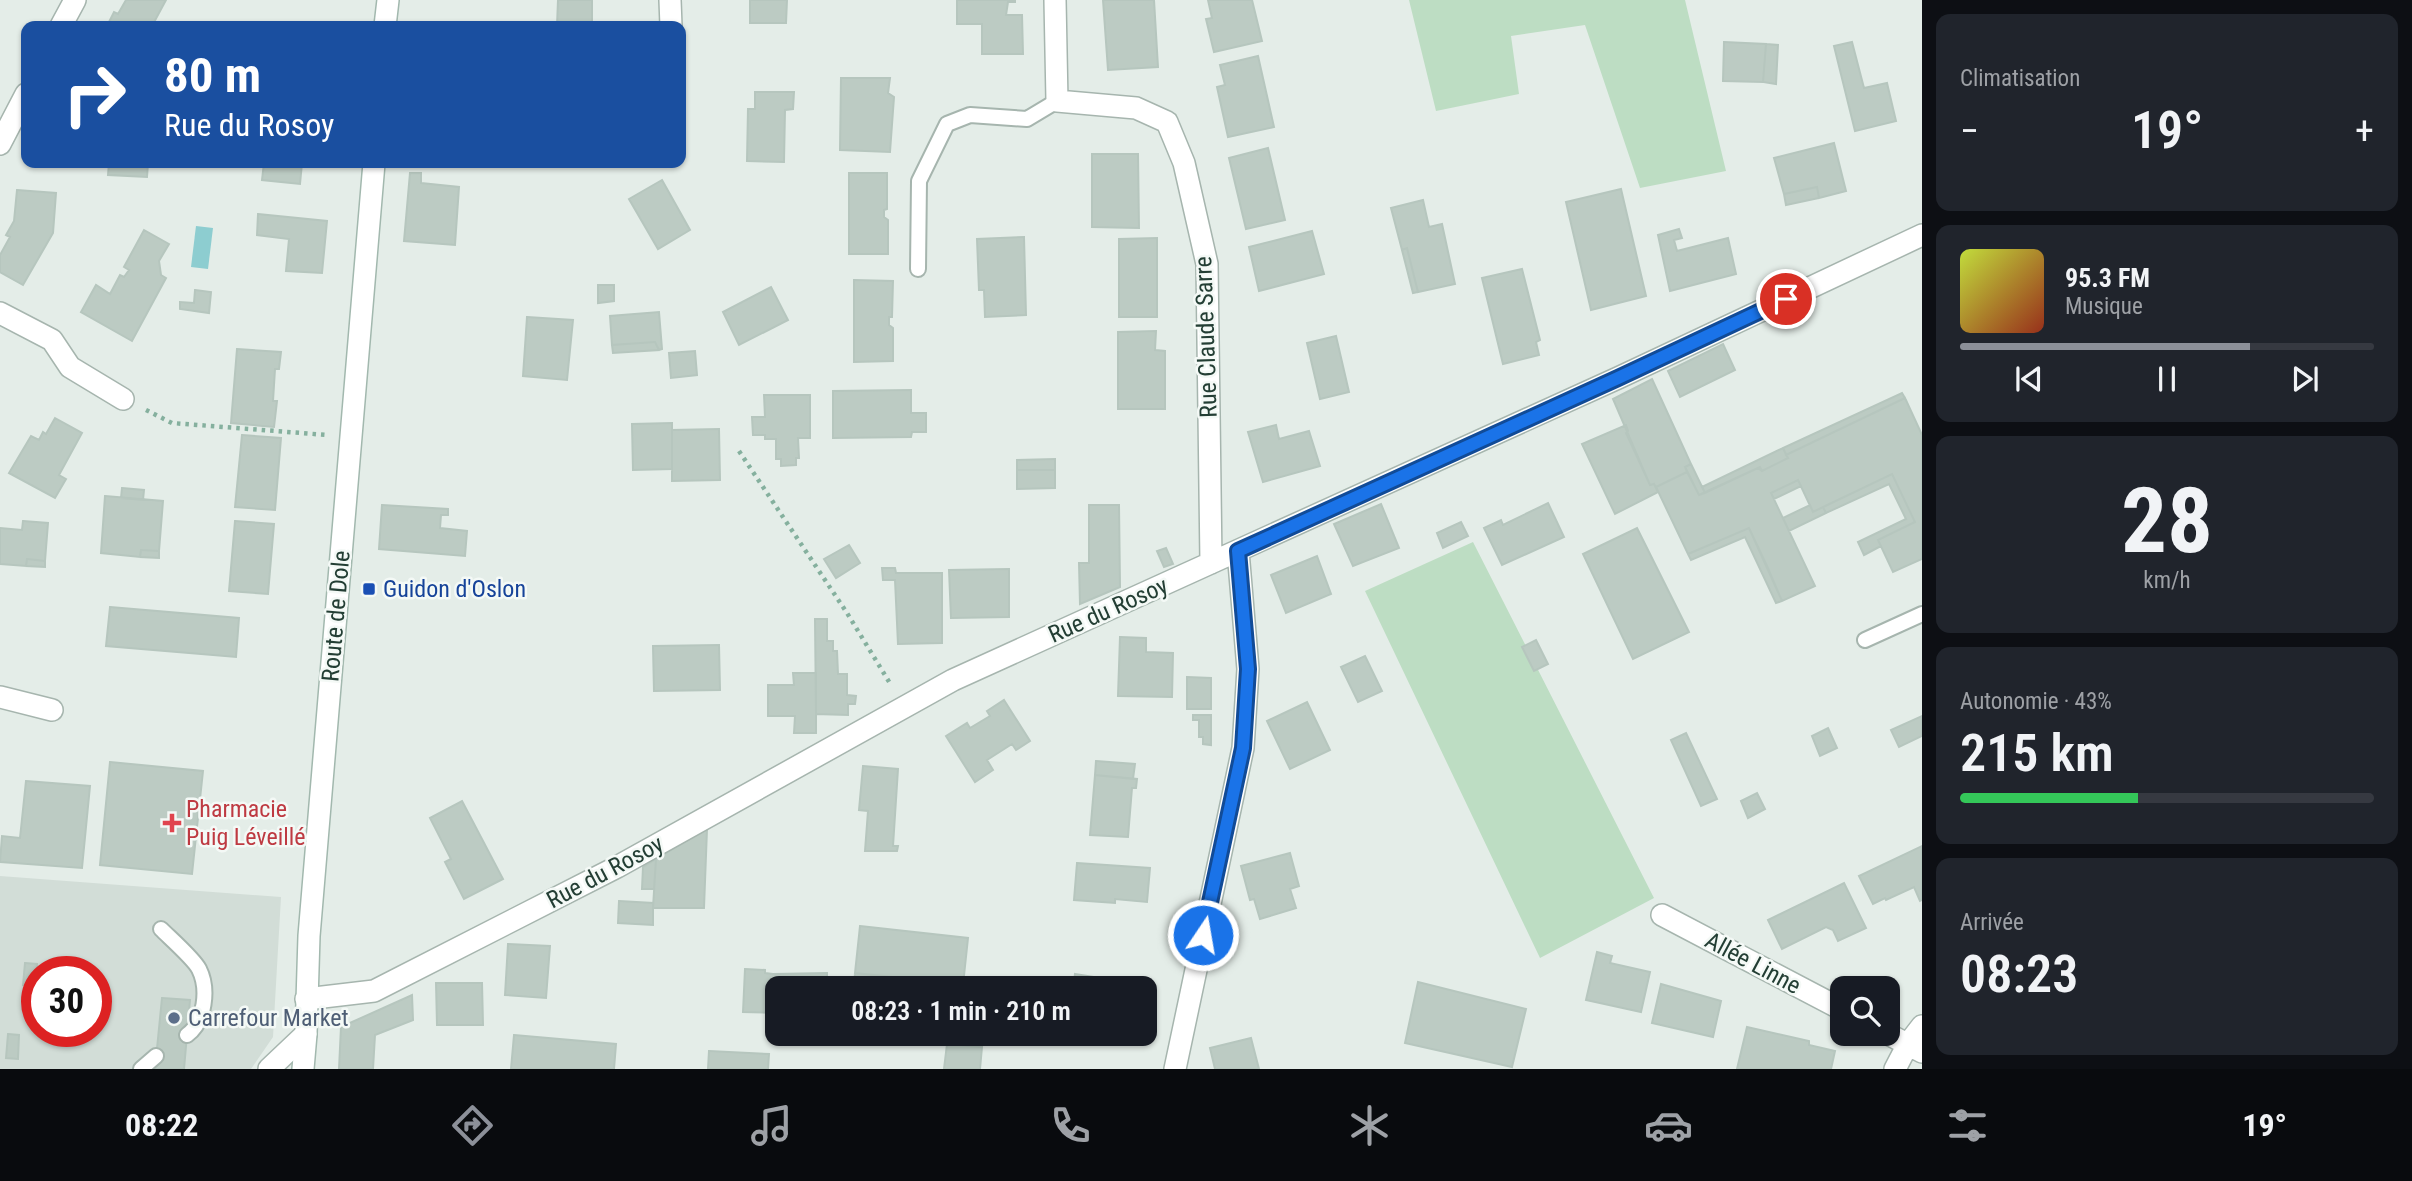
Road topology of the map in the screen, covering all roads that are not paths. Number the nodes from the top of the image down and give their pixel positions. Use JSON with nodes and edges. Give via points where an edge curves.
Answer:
{"nodes":[{"id":1,"x":75,"y":0,"type":"edge"},
{"id":2,"x":388,"y":0,"type":"edge"},
{"id":3,"x":670,"y":0,"type":"edge"},
{"id":4,"x":1055,"y":0,"type":"edge"},
{"id":5,"x":64,"y":21,"type":"edge"},
{"id":6,"x":386,"y":21,"type":"edge"},
{"id":7,"x":671,"y":21,"type":"edge"},
{"id":8,"x":1056,"y":101,"type":"junction"},
{"id":9,"x":21,"y":103,"type":"edge"},
{"id":10,"x":0,"y":144,"type":"edge"},
{"id":11,"x":374,"y":168,"type":"edge"},
{"id":12,"x":1922,"y":235,"type":"edge"},
{"id":13,"x":918,"y":268,"type":"dead end"},
{"id":14,"x":0,"y":313,"type":"edge"},
{"id":15,"x":123,"y":399,"type":"road end"},
{"id":16,"x":1238,"y":551,"type":"junction"},
{"id":17,"x":1211,"y":563,"type":"junction"},
{"id":18,"x":1922,"y":614,"type":"edge"},
{"id":19,"x":1865,"y":640,"type":"dead end"},
{"id":20,"x":0,"y":697,"type":"edge"},
{"id":21,"x":51,"y":710,"type":"dead end"},
{"id":22,"x":1662,"y":915,"type":"dead end"},
{"id":23,"x":161,"y":929,"type":"dead end"},
{"id":24,"x":306,"y":999,"type":"junction"},
{"id":25,"x":1830,"y":1003,"type":"edge"},
{"id":26,"x":1922,"y":1026,"type":"edge"},
{"id":27,"x":306,"y":1034,"type":"junction"},
{"id":28,"x":187,"y":1035,"type":"dead end"},
{"id":29,"x":1915,"y":1048,"type":"edge"},
{"id":30,"x":156,"y":1056,"type":"dead end"},
{"id":31,"x":141,"y":1069,"type":"edge"},
{"id":32,"x":269,"y":1069,"type":"edge"},
{"id":33,"x":303,"y":1069,"type":"edge"},
{"id":34,"x":1175,"y":1069,"type":"edge"},
{"id":35,"x":1895,"y":1069,"type":"edge"}],
"edges":[{"from":1,"to":5,"type":"street"},
{"from":2,"to":6,"type":"street"},
{"from":3,"to":7,"type":"street"},
{"from":4,"to":8,"type":"street"},
{"from":8,"to":13,"type":"lane","via":[[1027,119],[970,116],[947,124],[919,181]]},
{"from":8,"to":17,"type":"street","name":"Rue Claude Sarre","via":[[1136,108],[1167,122],[1184,163],[1208,264]]},
{"from":9,"to":10,"type":"street"},
{"from":11,"to":24,"type":"street","name":"Route de Dole"},
{"from":12,"to":16,"type":"street","name":"Rue du Rosoy"},
{"from":14,"to":15,"type":"street","via":[[51,340],[70,367]]},
{"from":16,"to":17,"type":"street","name":"Rue du Rosoy"},
{"from":16,"to":34,"type":"street","via":[[1248,669],[1243,748]]},
{"from":17,"to":24,"type":"street","name":"Rue du Rosoy","via":[[954,680],[617,867],[374,991]]},
{"from":18,"to":19,"type":"lane"},
{"from":20,"to":21,"type":"street"},
{"from":22,"to":25,"type":"street","name":"Allée Linne"},
{"from":23,"to":28,"type":"lane","via":[[199,968],[204,985],[203,1012]]},
{"from":24,"to":27,"type":"street","name":"Route de Dole"},
{"from":26,"to":29,"type":"street"},
{"from":27,"to":32,"type":"street"},
{"from":27,"to":33,"type":"street","name":"Route de Dole"},
{"from":29,"to":35,"type":"street"},
{"from":30,"to":31,"type":"lane"}]}
